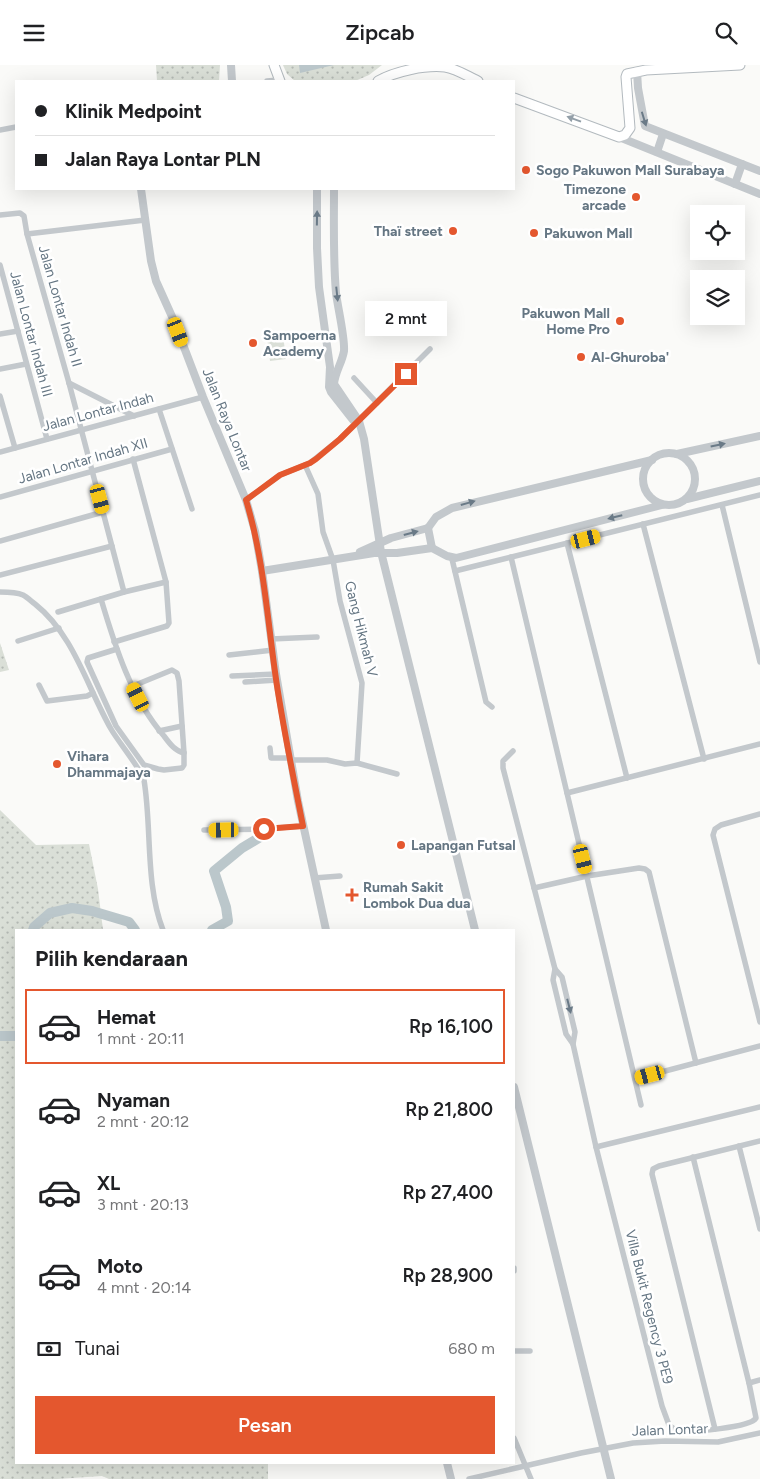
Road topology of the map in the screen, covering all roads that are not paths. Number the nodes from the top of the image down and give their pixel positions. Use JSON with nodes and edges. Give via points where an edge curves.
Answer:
{"nodes":[{"id":1,"x":231,"y":65,"type":"edge"},
{"id":2,"x":274,"y":65,"type":"edge"},
{"id":3,"x":402,"y":65,"type":"edge"},
{"id":4,"x":740,"y":65,"type":"edge"},
{"id":5,"x":643,"y":69,"type":"edge"},
{"id":6,"x":393,"y":73,"type":"junction"},
{"id":7,"x":232,"y":80,"type":"edge"},
{"id":8,"x":279,"y":80,"type":"edge"},
{"id":9,"x":380,"y":80,"type":"edge"},
{"id":10,"x":476,"y":80,"type":"edge"},
{"id":11,"x":515,"y":98,"type":"edge"},
{"id":12,"x":15,"y":127,"type":"edge"},
{"id":13,"x":0,"y":129,"type":"edge"},
{"id":14,"x":663,"y":134,"type":"junction"},
{"id":15,"x":619,"y":137,"type":"junction"},
{"id":16,"x":657,"y":152,"type":"junction"},
{"id":17,"x":742,"y":164,"type":"junction"},
{"id":18,"x":760,"y":171,"type":"edge"},
{"id":19,"x":735,"y":184,"type":"junction"},
{"id":20,"x":141,"y":190,"type":"edge"},
{"id":21,"x":317,"y":190,"type":"edge"},
{"id":22,"x":334,"y":190,"type":"edge"},
{"id":23,"x":760,"y":194,"type":"edge"},
{"id":24,"x":0,"y":215,"type":"edge"},
{"id":25,"x":145,"y":220,"type":"junction"},
{"id":26,"x":27,"y":234,"type":"junction"},
{"id":27,"x":333,"y":245,"type":"junction"},
{"id":28,"x":317,"y":248,"type":"junction"},
{"id":29,"x":0,"y":265,"type":"edge"},
{"id":30,"x":18,"y":331,"type":"junction"},
{"id":31,"x":0,"y":334,"type":"edge"},
{"id":32,"x":430,"y":349,"type":"dead end"},
{"id":33,"x":26,"y":363,"type":"junction"},
{"id":34,"x":0,"y":369,"type":"edge"},
{"id":35,"x":354,"y":378,"type":"dead end"},
{"id":36,"x":69,"y":383,"type":"junction"},
{"id":37,"x":0,"y":396,"type":"edge"},
{"id":38,"x":203,"y":397,"type":"junction"},
{"id":39,"x":377,"y":403,"type":"junction"},
{"id":40,"x":159,"y":409,"type":"junction"},
{"id":41,"x":134,"y":416,"type":"junction"},
{"id":42,"x":358,"y":424,"type":"junction"},
{"id":43,"x":81,"y":430,"type":"junction"},
{"id":44,"x":760,"y":436,"type":"edge"},
{"id":45,"x":47,"y":439,"type":"junction"},
{"id":46,"x":15,"y":448,"type":"junction"},
{"id":47,"x":172,"y":449,"type":"junction"},
{"id":48,"x":0,"y":452,"type":"edge"},
{"id":49,"x":677,"y":454,"type":"junction"},
{"id":50,"x":133,"y":459,"type":"junction"},
{"id":51,"x":652,"y":459,"type":"junction"},
{"id":52,"x":305,"y":465,"type":"junction"},
{"id":53,"x":92,"y":471,"type":"junction"},
{"id":54,"x":760,"y":481,"type":"edge"},
{"id":55,"x":760,"y":495,"type":"edge"},
{"id":56,"x":0,"y":497,"type":"edge"},
{"id":57,"x":686,"y":499,"type":"junction"},
{"id":58,"x":246,"y":500,"type":"junction"},
{"id":59,"x":662,"y":505,"type":"junction"},
{"id":60,"x":722,"y":505,"type":"junction"},
{"id":61,"x":192,"y":509,"type":"dead end"},
{"id":62,"x":103,"y":513,"type":"junction"},
{"id":63,"x":376,"y":515,"type":"junction"},
{"id":64,"x":643,"y":524,"type":"junction"},
{"id":65,"x":428,"y":528,"type":"junction"},
{"id":66,"x":391,"y":538,"type":"junction"},
{"id":67,"x":0,"y":541,"type":"edge"},
{"id":68,"x":380,"y":543,"type":"junction"},
{"id":69,"x":567,"y":543,"type":"junction"},
{"id":70,"x":112,"y":546,"type":"junction"},
{"id":71,"x":432,"y":548,"type":"junction"},
{"id":72,"x":381,"y":552,"type":"junction"},
{"id":73,"x":511,"y":557,"type":"junction"},
{"id":74,"x":332,"y":558,"type":"junction"},
{"id":75,"x":456,"y":558,"type":"junction"},
{"id":76,"x":262,"y":568,"type":"junction"},
{"id":77,"x":455,"y":571,"type":"junction"},
{"id":78,"x":0,"y":575,"type":"edge"},
{"id":79,"x":166,"y":582,"type":"junction"},
{"id":80,"x":0,"y":592,"type":"edge"},
{"id":81,"x":124,"y":592,"type":"junction"},
{"id":82,"x":101,"y":599,"type":"junction"},
{"id":83,"x":58,"y":612,"type":"dead end"},
{"id":84,"x":59,"y":628,"type":"junction"},
{"id":85,"x":317,"y":637,"type":"dead end"},
{"id":86,"x":271,"y":639,"type":"junction"},
{"id":87,"x":18,"y":641,"type":"dead end"},
{"id":88,"x":114,"y":642,"type":"junction"},
{"id":89,"x":117,"y":649,"type":"junction"},
{"id":90,"x":271,"y":650,"type":"junction"},
{"id":91,"x":229,"y":655,"type":"dead end"},
{"id":92,"x":760,"y":662,"type":"edge"},
{"id":93,"x":232,"y":676,"type":"dead end"},
{"id":94,"x":276,"y":677,"type":"junction"},
{"id":95,"x":245,"y":682,"type":"dead end"},
{"id":96,"x":39,"y":685,"type":"dead end"},
{"id":97,"x":132,"y":686,"type":"junction"},
{"id":98,"x":93,"y":693,"type":"junction"},
{"id":99,"x":492,"y":707,"type":"dead end"},
{"id":100,"x":182,"y":726,"type":"junction"},
{"id":101,"x":159,"y":731,"type":"junction"},
{"id":102,"x":760,"y":745,"type":"edge"},
{"id":103,"x":270,"y":748,"type":"dead end"},
{"id":104,"x":512,"y":751,"type":"dead end"},
{"id":105,"x":184,"y":753,"type":"junction"},
{"id":106,"x":291,"y":759,"type":"junction"},
{"id":107,"x":704,"y":759,"type":"junction"},
{"id":108,"x":357,"y":763,"type":"junction"},
{"id":109,"x":397,"y":773,"type":"dead end"},
{"id":110,"x":627,"y":778,"type":"junction"},
{"id":111,"x":567,"y":793,"type":"junction"},
{"id":112,"x":760,"y":815,"type":"edge"},
{"id":113,"x":303,"y":826,"type":"junction"},
{"id":114,"x":204,"y":830,"type":"dead end"},
{"id":115,"x":340,"y":876,"type":"dead end"},
{"id":116,"x":587,"y":876,"type":"junction"},
{"id":117,"x":314,"y":878,"type":"junction"},
{"id":118,"x":534,"y":888,"type":"junction"},
{"id":119,"x":163,"y":929,"type":"edge"},
{"id":120,"x":326,"y":929,"type":"edge"},
{"id":121,"x":475,"y":929,"type":"edge"},
{"id":122,"x":555,"y":969,"type":"junction"},
{"id":123,"x":760,"y":1022,"type":"edge"},
{"id":124,"x":573,"y":1044,"type":"junction"},
{"id":125,"x":760,"y":1046,"type":"edge"},
{"id":126,"x":696,"y":1063,"type":"junction"},
{"id":127,"x":635,"y":1079,"type":"junction"},
{"id":128,"x":515,"y":1091,"type":"edge"},
{"id":129,"x":641,"y":1105,"type":"dead end"},
{"id":130,"x":760,"y":1107,"type":"edge"},
{"id":131,"x":760,"y":1141,"type":"edge"},
{"id":132,"x":739,"y":1146,"type":"junction"},
{"id":133,"x":596,"y":1147,"type":"junction"},
{"id":134,"x":693,"y":1157,"type":"junction"},
{"id":135,"x":760,"y":1229,"type":"edge"},
{"id":136,"x":515,"y":1351,"type":"edge"},
{"id":137,"x":530,"y":1351,"type":"dead end"},
{"id":138,"x":760,"y":1380,"type":"edge"},
{"id":139,"x":749,"y":1383,"type":"junction"},
{"id":140,"x":715,"y":1429,"type":"junction"},
{"id":141,"x":760,"y":1433,"type":"edge"},
{"id":142,"x":515,"y":1440,"type":"edge"},
{"id":143,"x":603,"y":1448,"type":"junction"},
{"id":144,"x":447,"y":1464,"type":"edge"},
{"id":145,"x":526,"y":1467,"type":"junction"},
{"id":146,"x":451,"y":1479,"type":"edge"},
{"id":147,"x":469,"y":1479,"type":"edge"},
{"id":148,"x":531,"y":1479,"type":"edge"},
{"id":149,"x":611,"y":1479,"type":"edge"}],
"edges":[{"from":1,"to":7,"type":"street"},
{"from":2,"to":8,"type":"main road"},
{"from":3,"to":6,"type":"main road"},
{"from":4,"to":5,"type":"main road"},
{"from":5,"to":14,"type":"street","one_way":true,"via":[[638,87],[643,121],[648,128]]},
{"from":5,"to":15,"type":"main road","via":[[626,75],[630,128]]},
{"from":6,"to":9,"type":"main road"},
{"from":6,"to":10,"type":"main road","via":[[438,66],[455,69]]},
{"from":15,"to":11,"type":"main road","one_way":true},
{"from":12,"to":13,"type":"street"},
{"from":14,"to":16,"type":"street"},
{"from":14,"to":17,"type":"street"},
{"from":15,"to":16,"type":"street"},
{"from":16,"to":19,"type":"street"},
{"from":17,"to":18,"type":"street"},
{"from":17,"to":19,"type":"street"},
{"from":19,"to":23,"type":"street"},
{"from":20,"to":25,"type":"street","name":"Jalan Raya Lontar"},
{"from":28,"to":21,"type":"street","one_way":true},
{"from":22,"to":27,"type":"street"},
{"from":24,"to":26,"type":"street","name":"Jalan Lontar Indah II","via":[[20,213],[24,217]]},
{"from":25,"to":26,"type":"street","name":"Jalan Lontar Indah II"},
{"from":25,"to":38,"type":"street","name":"Jalan Raya Lontar","via":[[156,281]]},
{"from":26,"to":36,"type":"street","name":"Jalan Lontar Indah II"},
{"from":27,"to":28,"type":"street"},
{"from":27,"to":42,"type":"street","one_way":true,"via":[[344,350],[334,384]]},
{"from":28,"to":42,"type":"street","via":[[318,287],[330,367],[329,387]]},
{"from":29,"to":30,"type":"street","name":"Jalan Lontar Indah III"},
{"from":30,"to":31,"type":"street"},
{"from":30,"to":33,"type":"street","name":"Jalan Lontar Indah III"},
{"from":32,"to":39,"type":"street"},
{"from":33,"to":34,"type":"street"},
{"from":33,"to":45,"type":"street","name":"Jalan Lontar Indah III"},
{"from":35,"to":39,"type":"street"},
{"from":36,"to":41,"type":"street","name":"Jalan Lontar Indah II"},
{"from":36,"to":43,"type":"street","name":"Jalan Lontar Indah II"},
{"from":37,"to":46,"type":"street"},
{"from":38,"to":40,"type":"street","name":"Jalan Lontar Indah"},
{"from":38,"to":58,"type":"street","name":"Jalan Raya Lontar"},
{"from":39,"to":42,"type":"street"},
{"from":40,"to":41,"type":"street","name":"Jalan Lontar Indah"},
{"from":40,"to":47,"type":"street"},
{"from":41,"to":43,"type":"street","name":"Jalan Lontar Indah"},
{"from":42,"to":52,"type":"street"},
{"from":42,"to":63,"type":"street","via":[[364,439]]},
{"from":43,"to":45,"type":"street","name":"Jalan Lontar Indah"},
{"from":43,"to":53,"type":"street","name":"Jalan Lontar Indah II"},
{"from":49,"to":44,"type":"street","one_way":true},
{"from":45,"to":46,"type":"street","name":"Jalan Lontar Indah"},
{"from":46,"to":48,"type":"street","name":"Jalan Lontar Indah"},
{"from":47,"to":50,"type":"street","name":"Jalan Lontar Indah XII"},
{"from":47,"to":61,"type":"street"},
{"from":49,"to":51,"type":"street","via":[[663,453]]},
{"from":49,"to":57,"type":"street","via":[[690,463],[696,479]]},
{"from":50,"to":53,"type":"street","name":"Jalan Lontar Indah XII"},
{"from":50,"to":79,"type":"street"},
{"from":51,"to":59,"type":"street","via":[[646,466],[643,481],[649,496]]},
{"from":65,"to":51,"type":"street","one_way":true,"via":[[436,517],[452,508]]},
{"from":52,"to":58,"type":"street","via":[[280,475]]},
{"from":52,"to":74,"type":"street","via":[[318,494],[323,532]]},
{"from":53,"to":56,"type":"street","name":"Jalan Lontar Indah XII"},
{"from":53,"to":62,"type":"street","name":"Jalan Lontar Indah II"},
{"from":54,"to":57,"type":"street"},
{"from":55,"to":60,"type":"street"},
{"from":57,"to":59,"type":"street","via":[[675,505]]},
{"from":58,"to":76,"type":"street","name":"Jalan Raya Lontar"},
{"from":59,"to":75,"type":"street","one_way":true},
{"from":60,"to":64,"type":"street"},
{"from":60,"to":92,"type":"street"},
{"from":62,"to":67,"type":"street"},
{"from":62,"to":70,"type":"street","name":"Jalan Lontar Indah II"},
{"from":63,"to":66,"type":"street"},
{"from":63,"to":68,"type":"street"},
{"from":64,"to":69,"type":"street"},
{"from":64,"to":107,"type":"street"},
{"from":66,"to":65,"type":"street","one_way":true},
{"from":65,"to":71,"type":"street"},
{"from":66,"to":68,"type":"street"},
{"from":68,"to":72,"type":"street"},
{"from":68,"to":74,"type":"street","via":[[364,551]]},
{"from":69,"to":73,"type":"street"},
{"from":69,"to":110,"type":"street"},
{"from":70,"to":78,"type":"street"},
{"from":70,"to":81,"type":"street","name":"Jalan Lontar Indah II"},
{"from":71,"to":72,"type":"street"},
{"from":71,"to":75,"type":"street"},
{"from":72,"to":74,"type":"street"},
{"from":72,"to":121,"type":"street"},
{"from":73,"to":77,"type":"street"},
{"from":73,"to":111,"type":"street"},
{"from":74,"to":76,"type":"street"},
{"from":74,"to":108,"type":"street","name":"Gang Hikmah V","via":[[362,683]]},
{"from":75,"to":77,"type":"street","via":[[452,559]]},
{"from":76,"to":86,"type":"street","name":"Jalan Raya Lontar"},
{"from":77,"to":99,"type":"street","via":[[486,702]]},
{"from":79,"to":81,"type":"street"},
{"from":79,"to":88,"type":"street","via":[[168,625]]},
{"from":80,"to":84,"type":"street","via":[[25,596]]},
{"from":81,"to":82,"type":"street"},
{"from":82,"to":83,"type":"street"},
{"from":82,"to":88,"type":"street"},
{"from":84,"to":87,"type":"street"},
{"from":84,"to":98,"type":"street"},
{"from":85,"to":86,"type":"street"},
{"from":86,"to":90,"type":"street","name":"Jalan Raya Lontar"},
{"from":88,"to":89,"type":"street"},
{"from":89,"to":97,"type":"street"},
{"from":89,"to":105,"type":"street","via":[[88,658],[87,662],[116,726],[148,767],[164,770],[182,768]]},
{"from":90,"to":91,"type":"street"},
{"from":90,"to":94,"type":"street","name":"Jalan Raya Lontar"},
{"from":93,"to":94,"type":"street"},
{"from":94,"to":95,"type":"street"},
{"from":94,"to":106,"type":"street","name":"Jalan Raya Lontar"},
{"from":96,"to":98,"type":"street","via":[[47,701]]},
{"from":97,"to":100,"type":"street","via":[[175,671],[179,681]]},
{"from":97,"to":101,"type":"street"},
{"from":98,"to":119,"type":"street","via":[[120,745],[144,777],[156,908]]},
{"from":100,"to":101,"type":"street"},
{"from":100,"to":105,"type":"street"},
{"from":101,"to":105,"type":"street","via":[[175,749]]},
{"from":102,"to":107,"type":"street"},
{"from":103,"to":106,"type":"street","via":[[271,758]]},
{"from":104,"to":118,"type":"street","via":[[503,761],[503,768]]},
{"from":106,"to":108,"type":"street"},
{"from":106,"to":113,"type":"street","name":"Jalan Raya Lontar"},
{"from":107,"to":110,"type":"street"},
{"from":108,"to":109,"type":"street"},
{"from":110,"to":111,"type":"street"},
{"from":111,"to":116,"type":"street"},
{"from":112,"to":123,"type":"street","via":[[721,825],[713,835]]},
{"from":113,"to":114,"type":"street"},
{"from":113,"to":117,"type":"street","name":"Jalan Raya Lontar"},
{"from":115,"to":117,"type":"street"},
{"from":116,"to":118,"type":"street"},
{"from":116,"to":126,"type":"street","via":[[639,868],[649,872]]},
{"from":116,"to":127,"type":"street"},
{"from":117,"to":120,"type":"street","name":"Jalan Raya Lontar"},
{"from":118,"to":122,"type":"street"},
{"from":122,"to":124,"type":"street","via":[[553,979],[566,1034]]},
{"from":122,"to":124,"type":"street","one_way":true,"via":[[562,977],[576,1031]]},
{"from":124,"to":133,"type":"street","name":"Villa Bukit Regency 3 PE9"},
{"from":125,"to":126,"type":"street"},
{"from":126,"to":127,"type":"street"},
{"from":127,"to":129,"type":"street"},
{"from":128,"to":143,"type":"street"},
{"from":130,"to":133,"type":"street"},
{"from":131,"to":132,"type":"street"},
{"from":132,"to":134,"type":"street"},
{"from":132,"to":135,"type":"street"},
{"from":133,"to":140,"type":"street","name":"Villa Bukit Regency 3 PE9","via":[[665,1417],[669,1425],[679,1431]]},
{"from":134,"to":139,"type":"street","name":"Villa Bukit Regency 3 PE9"},
{"from":134,"to":140,"type":"street","via":[[659,1166],[653,1169],[652,1174]]},
{"from":136,"to":137,"type":"street"},
{"from":138,"to":139,"type":"street"},
{"from":139,"to":140,"type":"street","name":"Villa Bukit Regency 3 PE9","via":[[755,1420],[736,1427]]},
{"from":141,"to":143,"type":"street","name":"Jalan Lontar","via":[[718,1442],[651,1441]]},
{"from":142,"to":145,"type":"street"},
{"from":143,"to":145,"type":"street","name":"Jalan Lontar"},
{"from":143,"to":149,"type":"street"},
{"from":144,"to":146,"type":"street"},
{"from":145,"to":147,"type":"street","name":"Jalan Lontar"},
{"from":145,"to":148,"type":"street"}]}
